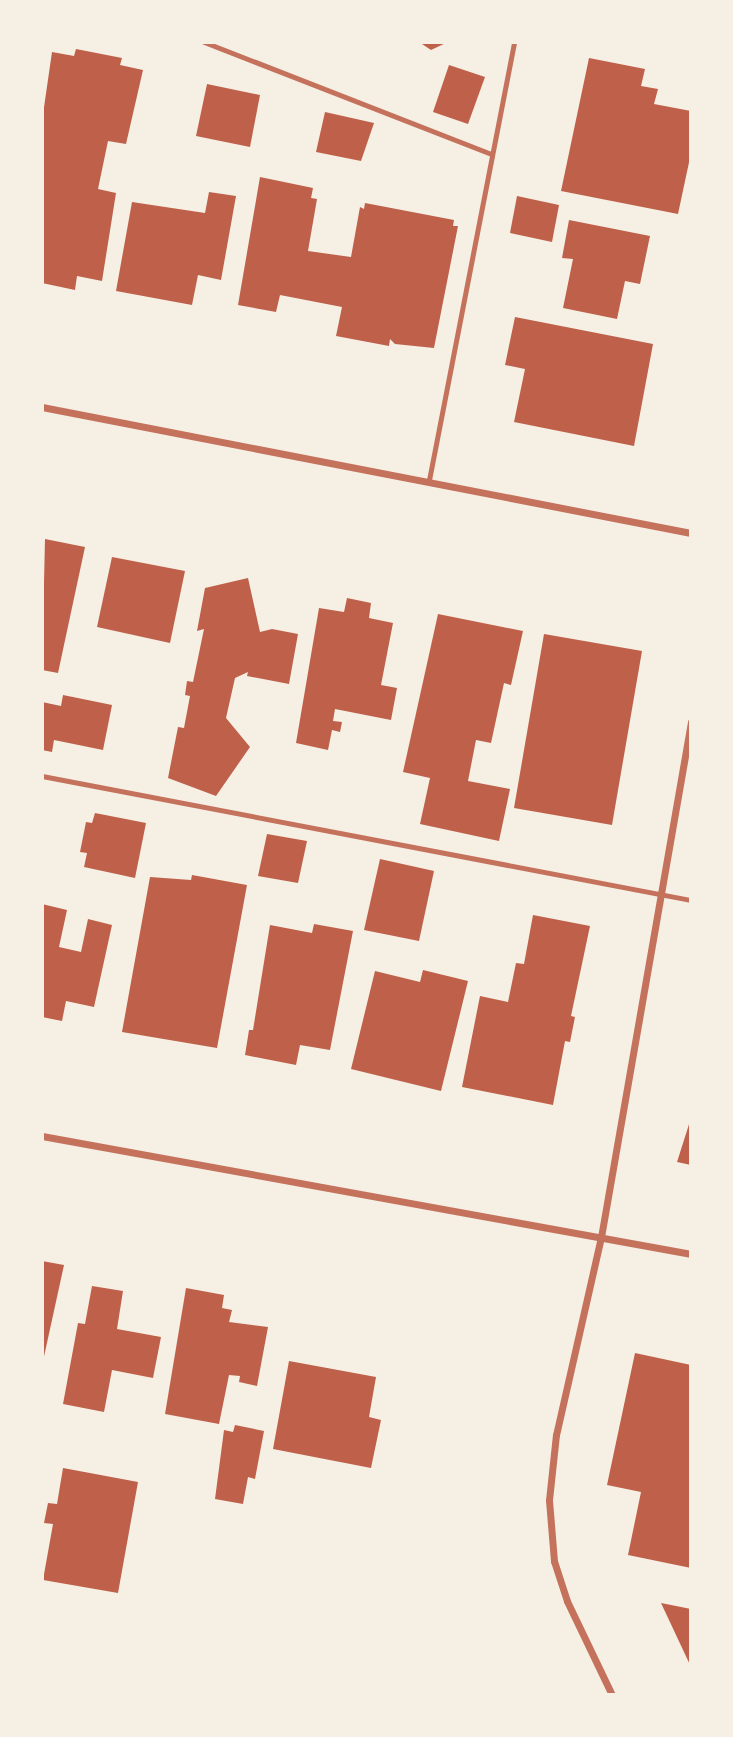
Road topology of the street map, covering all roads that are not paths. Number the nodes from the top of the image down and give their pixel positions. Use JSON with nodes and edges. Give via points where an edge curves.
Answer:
{"nodes":[{"id":1,"x":204,"y":42,"type":"edge"},
{"id":2,"x":514,"y":42,"type":"edge"},
{"id":3,"x":492,"y":154,"type":"junction"},
{"id":4,"x":42,"y":407,"type":"edge"},
{"id":5,"x":429,"y":480,"type":"junction"},
{"id":6,"x":691,"y":533,"type":"edge"},
{"id":7,"x":691,"y":722,"type":"edge"},
{"id":8,"x":42,"y":776,"type":"edge"},
{"id":9,"x":658,"y":895,"type":"junction"},
{"id":10,"x":691,"y":900,"type":"edge"},
{"id":11,"x":42,"y":1136,"type":"edge"},
{"id":12,"x":601,"y":1237,"type":"junction"},
{"id":13,"x":691,"y":1255,"type":"edge"},
{"id":14,"x":612,"y":1695,"type":"edge"}],
"edges":[{"from":1,"to":3,"type":"lane"},
{"from":2,"to":3,"type":"lane"},
{"from":3,"to":5,"type":"lane"},
{"from":4,"to":5,"type":"street"},
{"from":5,"to":6,"type":"street"},
{"from":7,"to":9,"type":"street"},
{"from":8,"to":9,"type":"lane"},
{"from":9,"to":10,"type":"lane"},
{"from":9,"to":12,"type":"street"},
{"from":11,"to":12,"type":"street"},
{"from":12,"to":13,"type":"street"},
{"from":12,"to":14,"type":"street","via":[[556,1435],[549,1500],[554,1561],[567,1601]]}]}
